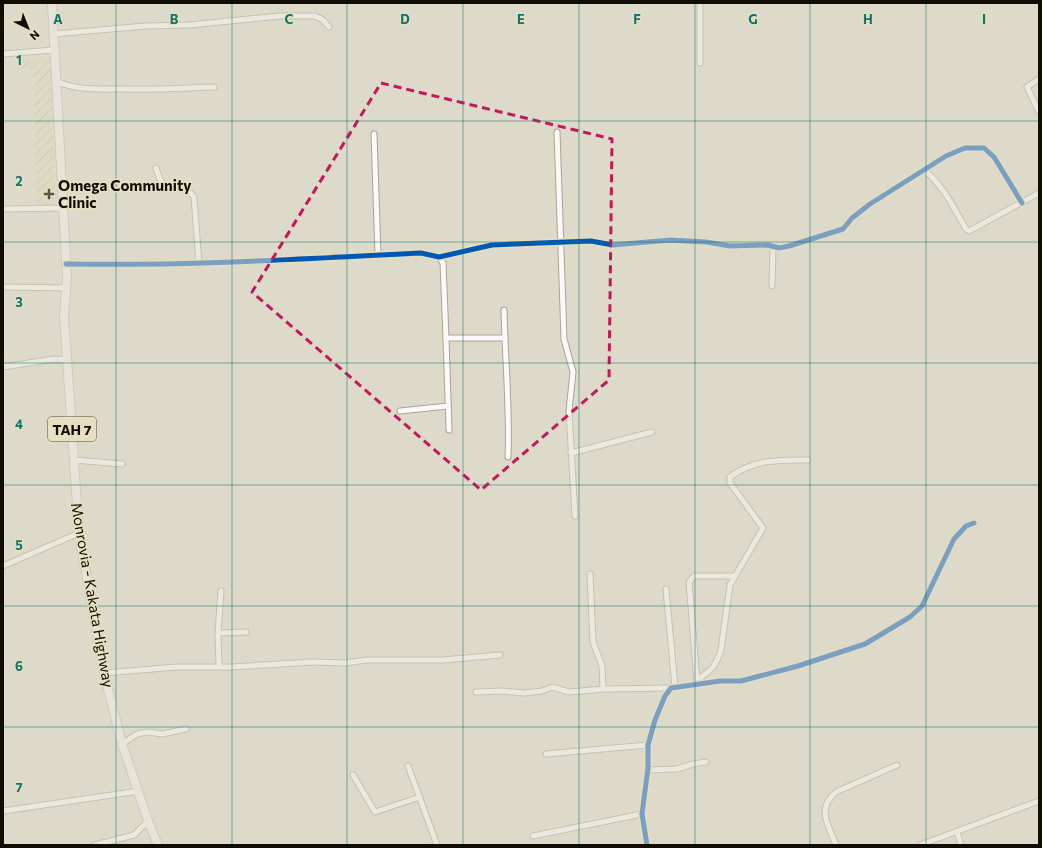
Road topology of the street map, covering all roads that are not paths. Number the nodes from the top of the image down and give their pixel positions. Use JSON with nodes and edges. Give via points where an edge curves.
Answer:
{"nodes":[{"id":1,"x":52,"y":3,"type":"edge"},
{"id":2,"x":700,"y":3,"type":"edge"},
{"id":3,"x":329,"y":27,"type":"dead end"},
{"id":4,"x":54,"y":34,"type":"junction"},
{"id":5,"x":54,"y":50,"type":"junction"},
{"id":6,"x":3,"y":54,"type":"edge"},
{"id":7,"x":700,"y":63,"type":"dead end"},
{"id":8,"x":1039,"y":79,"type":"edge"},
{"id":9,"x":56,"y":81,"type":"junction"},
{"id":10,"x":214,"y":87,"type":"dead end"},
{"id":11,"x":1039,"y":112,"type":"edge"},
{"id":12,"x":557,"y":132,"type":"dead end"},
{"id":13,"x":374,"y":134,"type":"dead end"},
{"id":14,"x":156,"y":168,"type":"dead end"},
{"id":15,"x":924,"y":170,"type":"junction"},
{"id":16,"x":1039,"y":194,"type":"edge"},
{"id":17,"x":1022,"y":203,"type":"junction"},
{"id":18,"x":63,"y":208,"type":"junction"},
{"id":19,"x":3,"y":209,"type":"edge"},
{"id":20,"x":561,"y":242,"type":"junction"},
{"id":21,"x":773,"y":246,"type":"junction"},
{"id":22,"x":378,"y":255,"type":"junction"},
{"id":23,"x":439,"y":257,"type":"junction"},
{"id":24,"x":66,"y":264,"type":"junction"},
{"id":25,"x":199,"y":264,"type":"junction"},
{"id":26,"x":772,"y":286,"type":"dead end"},
{"id":27,"x":3,"y":287,"type":"edge"},
{"id":28,"x":68,"y":288,"type":"junction"},
{"id":29,"x":504,"y":310,"type":"dead end"},
{"id":30,"x":446,"y":338,"type":"junction"},
{"id":31,"x":505,"y":338,"type":"junction"},
{"id":32,"x":67,"y":360,"type":"junction"},
{"id":33,"x":3,"y":367,"type":"edge"},
{"id":34,"x":448,"y":406,"type":"junction"},
{"id":35,"x":400,"y":411,"type":"dead end"},
{"id":36,"x":449,"y":430,"type":"dead end"},
{"id":37,"x":652,"y":432,"type":"dead end"},
{"id":38,"x":571,"y":453,"type":"junction"},
{"id":39,"x":508,"y":457,"type":"dead end"},
{"id":40,"x":74,"y":460,"type":"junction"},
{"id":41,"x":808,"y":460,"type":"dead end"},
{"id":42,"x":122,"y":464,"type":"dead end"},
{"id":43,"x":575,"y":516,"type":"dead end"},
{"id":44,"x":974,"y":522,"type":"dead end"},
{"id":45,"x":79,"y":533,"type":"junction"},
{"id":46,"x":3,"y":566,"type":"edge"},
{"id":47,"x":590,"y":574,"type":"dead end"},
{"id":48,"x":735,"y":576,"type":"junction"},
{"id":49,"x":666,"y":589,"type":"dead end"},
{"id":50,"x":221,"y":591,"type":"dead end"},
{"id":51,"x":246,"y":632,"type":"dead end"},
{"id":52,"x":218,"y":633,"type":"junction"},
{"id":53,"x":500,"y":655,"type":"dead end"},
{"id":54,"x":219,"y":666,"type":"junction"},
{"id":55,"x":104,"y":673,"type":"junction"},
{"id":56,"x":697,"y":682,"type":"junction"},
{"id":57,"x":673,"y":687,"type":"junction"},
{"id":58,"x":603,"y":689,"type":"junction"},
{"id":59,"x":476,"y":692,"type":"dead end"},
{"id":60,"x":186,"y":729,"type":"dead end"},
{"id":61,"x":122,"y":744,"type":"junction"},
{"id":62,"x":648,"y":745,"type":"junction"},
{"id":63,"x":546,"y":754,"type":"dead end"},
{"id":64,"x":706,"y":762,"type":"dead end"},
{"id":65,"x":897,"y":765,"type":"dead end"},
{"id":66,"x":408,"y":766,"type":"dead end"},
{"id":67,"x":648,"y":770,"type":"junction"},
{"id":68,"x":353,"y":775,"type":"dead end"},
{"id":69,"x":139,"y":791,"type":"junction"},
{"id":70,"x":420,"y":797,"type":"junction"},
{"id":71,"x":1039,"y":801,"type":"edge"},
{"id":72,"x":3,"y":812,"type":"edge"},
{"id":73,"x":642,"y":814,"type":"junction"},
{"id":74,"x":148,"y":821,"type":"junction"},
{"id":75,"x":957,"y":832,"type":"junction"},
{"id":76,"x":533,"y":836,"type":"dead end"},
{"id":77,"x":95,"y":845,"type":"edge"},
{"id":78,"x":158,"y":845,"type":"edge"},
{"id":79,"x":437,"y":845,"type":"edge"},
{"id":80,"x":647,"y":845,"type":"edge"},
{"id":81,"x":836,"y":845,"type":"edge"},
{"id":82,"x":920,"y":845,"type":"edge"},
{"id":83,"x":961,"y":845,"type":"edge"}],
"edges":[{"from":1,"to":4,"type":"highway","name":"Monrovia - Kakata Highway","number":"TAH 7"},
{"from":2,"to":7,"type":"street"},
{"from":3,"to":4,"type":"street","via":[[315,16],[280,16]]},
{"from":4,"to":5,"type":"highway","name":"Monrovia - Kakata Highway","number":"TAH 7"},
{"from":5,"to":6,"type":"street"},
{"from":5,"to":9,"type":"highway","name":"Monrovia - Kakata Highway","number":"TAH 7"},
{"from":8,"to":11,"type":"street","via":[[1027,87]]},
{"from":9,"to":10,"type":"street","via":[[70,87],[98,90],[138,91]]},
{"from":9,"to":18,"type":"highway","name":"Monrovia - Kakata Highway","number":"TAH 7"},
{"from":12,"to":20,"type":"street"},
{"from":13,"to":22,"type":"street"},
{"from":14,"to":25,"type":"street","via":[[162,185],[189,191],[194,197]]},
{"from":15,"to":17,"type":"street","via":[[965,148],[984,148],[994,157]]},
{"from":15,"to":17,"type":"street","via":[[944,192],[969,231]]},
{"from":15,"to":21,"type":"street","via":[[870,204],[843,229],[789,246]]},
{"from":16,"to":17,"type":"street"},
{"from":18,"to":19,"type":"street"},
{"from":18,"to":24,"type":"highway","name":"Monrovia - Kakata Highway","number":"TAH 7"},
{"from":20,"to":21,"type":"street","via":[[591,241],[613,245],[670,240],[730,246]]},
{"from":20,"to":23,"type":"street","via":[[492,246]]},
{"from":20,"to":38,"type":"street","via":[[564,340],[573,372],[569,411]]},
{"from":21,"to":26,"type":"street"},
{"from":22,"to":23,"type":"street","via":[[421,253]]},
{"from":22,"to":25,"type":"street"},
{"from":23,"to":30,"type":"street","via":[[443,263]]},
{"from":24,"to":25,"type":"street"},
{"from":24,"to":28,"type":"highway","name":"Monrovia - Kakata Highway","number":"TAH 7"},
{"from":27,"to":28,"type":"street"},
{"from":28,"to":32,"type":"highway","name":"Monrovia - Kakata Highway","number":"TAH 7","via":[[64,316]]},
{"from":29,"to":31,"type":"street"},
{"from":30,"to":31,"type":"street"},
{"from":30,"to":34,"type":"street"},
{"from":31,"to":39,"type":"street","via":[[510,412]]},
{"from":32,"to":33,"type":"street"},
{"from":32,"to":40,"type":"highway","name":"Monrovia - Kakata Highway","number":"TAH 7"},
{"from":34,"to":35,"type":"street"},
{"from":34,"to":36,"type":"street"},
{"from":37,"to":38,"type":"street"},
{"from":38,"to":43,"type":"street"},
{"from":40,"to":42,"type":"street"},
{"from":40,"to":45,"type":"highway","name":"Monrovia - Kakata Highway","number":"TAH 7"},
{"from":41,"to":48,"type":"street","via":[[771,460],[747,467],[730,477],[730,483],[763,528]]},
{"from":44,"to":56,"type":"street","via":[[966,526],[954,539],[922,606],[910,617],[865,644],[741,681]]},
{"from":45,"to":46,"type":"street"},
{"from":45,"to":55,"type":"highway","name":"Monrovia - Kakata Highway","number":"TAH 7"},
{"from":47,"to":58,"type":"street","via":[[593,642],[602,666]]},
{"from":48,"to":56,"type":"street","via":[[730,585],[720,654],[713,668]]},
{"from":48,"to":56,"type":"street","via":[[694,576],[689,582]]},
{"from":49,"to":57,"type":"street"},
{"from":50,"to":52,"type":"street"},
{"from":51,"to":52,"type":"street"},
{"from":52,"to":54,"type":"street"},
{"from":53,"to":54,"type":"street","via":[[442,660],[367,660],[345,663]]},
{"from":54,"to":55,"type":"street"},
{"from":55,"to":61,"type":"highway","name":"Monrovia - Kakata Highway","number":"TAH 7"},
{"from":56,"to":57,"type":"street"},
{"from":57,"to":58,"type":"street"},
{"from":57,"to":62,"type":"street","via":[[665,696]]},
{"from":58,"to":59,"type":"street","via":[[569,692],[552,687],[524,693]]},
{"from":60,"to":61,"type":"street","via":[[162,734],[137,734]]},
{"from":61,"to":69,"type":"highway","name":"Monrovia - Kakata Highway","number":"TAH 7"},
{"from":62,"to":63,"type":"street"},
{"from":62,"to":67,"type":"street"},
{"from":64,"to":67,"type":"street","via":[[677,769]]},
{"from":65,"to":81,"type":"street","via":[[836,792],[829,798],[825,805],[826,819]]},
{"from":66,"to":70,"type":"street"},
{"from":67,"to":73,"type":"street"},
{"from":68,"to":70,"type":"street","via":[[375,812]]},
{"from":69,"to":72,"type":"street"},
{"from":69,"to":74,"type":"highway","name":"Monrovia - Kakata Highway","number":"TAH 7"},
{"from":70,"to":79,"type":"street"},
{"from":71,"to":75,"type":"street"},
{"from":73,"to":76,"type":"street"},
{"from":73,"to":80,"type":"street"},
{"from":74,"to":77,"type":"street","via":[[134,835]]},
{"from":74,"to":78,"type":"highway","name":"Monrovia - Kakata Highway","number":"TAH 7"},
{"from":75,"to":82,"type":"street"},
{"from":75,"to":83,"type":"street"}]}
